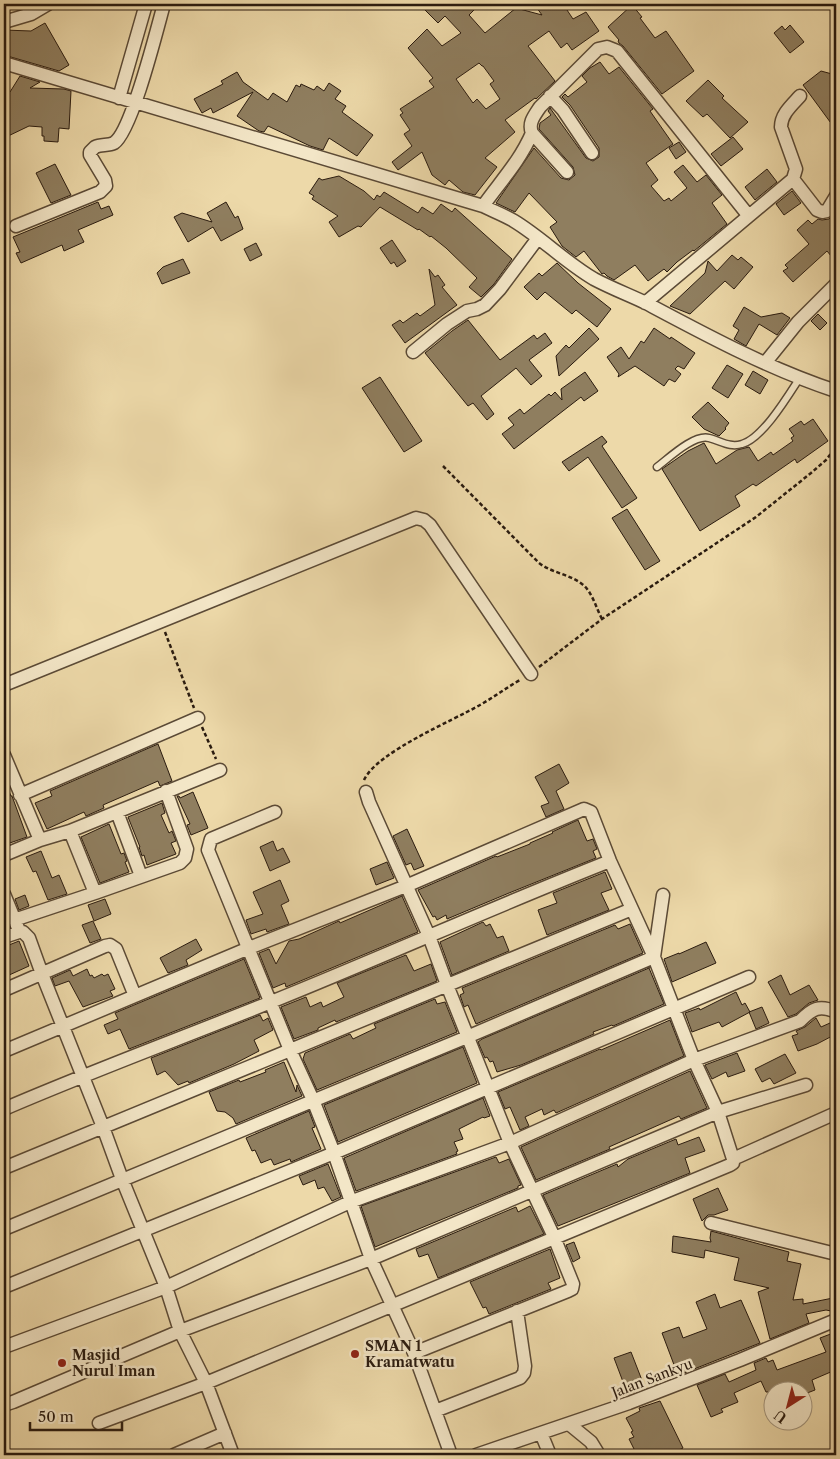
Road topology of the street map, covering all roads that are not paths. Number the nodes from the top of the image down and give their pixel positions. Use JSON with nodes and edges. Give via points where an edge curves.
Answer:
{"nodes":[{"id":1,"x":48,"y":4,"type":"edge"},
{"id":2,"x":146,"y":4,"type":"edge"},
{"id":3,"x":164,"y":4,"type":"edge"},
{"id":4,"x":4,"y":22,"type":"edge"},
{"id":5,"x":4,"y":63,"type":"edge"},
{"id":6,"x":550,"y":96,"type":"junction"},
{"id":7,"x":800,"y":96,"type":"dead end"},
{"id":8,"x":120,"y":98,"type":"junction"},
{"id":9,"x":136,"y":102,"type":"junction"},
{"id":10,"x":532,"y":133,"type":"junction"},
{"id":11,"x":592,"y":152,"type":"dead end"},
{"id":12,"x":567,"y":172,"type":"dead end"},
{"id":13,"x":793,"y":179,"type":"junction"},
{"id":14,"x":836,"y":196,"type":"edge"},
{"id":15,"x":483,"y":206,"type":"junction"},
{"id":16,"x":748,"y":215,"type":"junction"},
{"id":17,"x":16,"y":226,"type":"dead end"},
{"id":18,"x":538,"y":238,"type":"junction"},
{"id":19,"x":836,"y":284,"type":"edge"},
{"id":20,"x":646,"y":303,"type":"junction"},
{"id":21,"x":413,"y":352,"type":"dead end"},
{"id":22,"x":765,"y":363,"type":"junction"},
{"id":23,"x":799,"y":379,"type":"junction"},
{"id":24,"x":836,"y":391,"type":"edge"},
{"id":25,"x":657,"y":467,"type":"dead end"},
{"id":26,"x":531,"y":674,"type":"road end"},
{"id":27,"x":4,"y":685,"type":"edge"},
{"id":28,"x":198,"y":718,"type":"road end"},
{"id":29,"x":4,"y":755,"type":"edge"},
{"id":30,"x":220,"y":770,"type":"road end"},
{"id":31,"x":365,"y":787,"type":"road end"},
{"id":32,"x":166,"y":791,"type":"junction"},
{"id":33,"x":20,"y":794,"type":"junction"},
{"id":34,"x":117,"y":812,"type":"junction"},
{"id":35,"x":275,"y":812,"type":"dead end"},
{"id":36,"x":70,"y":831,"type":"junction"},
{"id":37,"x":40,"y":840,"type":"junction"},
{"id":38,"x":4,"y":856,"type":"edge"},
{"id":39,"x":610,"y":861,"type":"junction"},
{"id":40,"x":141,"y":876,"type":"junction"},
{"id":41,"x":406,"y":886,"type":"junction"},
{"id":42,"x":95,"y":893,"type":"junction"},
{"id":43,"x":4,"y":894,"type":"edge"},
{"id":44,"x":663,"y":895,"type":"dead end"},
{"id":45,"x":632,"y":909,"type":"junction"},
{"id":46,"x":17,"y":926,"type":"junction"},
{"id":47,"x":4,"y":936,"type":"edge"},
{"id":48,"x":429,"y":936,"type":"junction"},
{"id":49,"x":249,"y":948,"type":"junction"},
{"id":50,"x":654,"y":957,"type":"junction"},
{"id":51,"x":42,"y":974,"type":"junction"},
{"id":52,"x":749,"y":976,"type":"dead end"},
{"id":53,"x":447,"y":985,"type":"junction"},
{"id":54,"x":4,"y":990,"type":"edge"},
{"id":55,"x":135,"y":996,"type":"junction"},
{"id":56,"x":270,"y":1003,"type":"junction"},
{"id":57,"x":675,"y":1009,"type":"junction"},
{"id":58,"x":836,"y":1012,"type":"edge"},
{"id":59,"x":63,"y":1026,"type":"junction"},
{"id":60,"x":467,"y":1037,"type":"junction"},
{"id":61,"x":290,"y":1050,"type":"junction"},
{"id":62,"x":4,"y":1051,"type":"edge"},
{"id":63,"x":694,"y":1060,"type":"junction"},
{"id":64,"x":82,"y":1076,"type":"junction"},
{"id":65,"x":806,"y":1085,"type":"dead end"},
{"id":66,"x":487,"y":1087,"type":"junction"},
{"id":67,"x":313,"y":1100,"type":"junction"},
{"id":68,"x":4,"y":1109,"type":"edge"},
{"id":69,"x":718,"y":1112,"type":"junction"},
{"id":70,"x":836,"y":1113,"type":"edge"},
{"id":71,"x":103,"y":1127,"type":"junction"},
{"id":72,"x":510,"y":1143,"type":"junction"},
{"id":73,"x":334,"y":1153,"type":"junction"},
{"id":74,"x":734,"y":1159,"type":"junction"},
{"id":75,"x":4,"y":1168,"type":"edge"},
{"id":76,"x":122,"y":1179,"type":"junction"},
{"id":77,"x":531,"y":1190,"type":"junction"},
{"id":78,"x":350,"y":1202,"type":"junction"},
{"id":79,"x":711,"y":1224,"type":"dead end"},
{"id":80,"x":4,"y":1229,"type":"edge"},
{"id":81,"x":142,"y":1230,"type":"junction"},
{"id":82,"x":554,"y":1237,"type":"junction"},
{"id":83,"x":836,"y":1254,"type":"edge"},
{"id":84,"x":371,"y":1259,"type":"junction"},
{"id":85,"x":4,"y":1287,"type":"edge"},
{"id":86,"x":166,"y":1287,"type":"junction"},
{"id":87,"x":392,"y":1305,"type":"junction"},
{"id":88,"x":517,"y":1311,"type":"junction"},
{"id":89,"x":836,"y":1320,"type":"edge"},
{"id":90,"x":180,"y":1331,"type":"junction"},
{"id":91,"x":4,"y":1347,"type":"edge"},
{"id":92,"x":414,"y":1353,"type":"junction"},
{"id":93,"x":206,"y":1383,"type":"junction"},
{"id":94,"x":4,"y":1405,"type":"edge"},
{"id":95,"x":435,"y":1411,"type":"junction"},
{"id":96,"x":99,"y":1423,"type":"dead end"},
{"id":97,"x":569,"y":1424,"type":"junction"},
{"id":98,"x":541,"y":1433,"type":"junction"},
{"id":99,"x":225,"y":1434,"type":"junction"},
{"id":100,"x":174,"y":1455,"type":"edge"},
{"id":101,"x":233,"y":1455,"type":"edge"},
{"id":102,"x":451,"y":1455,"type":"edge"},
{"id":103,"x":476,"y":1455,"type":"edge"},
{"id":104,"x":550,"y":1455,"type":"edge"},
{"id":105,"x":599,"y":1455,"type":"edge"}],
"edges":[{"from":1,"to":4,"type":"street","via":[[31,14]]},
{"from":2,"to":8,"type":"street"},
{"from":3,"to":9,"type":"street"},
{"from":5,"to":8,"type":"street"},
{"from":6,"to":10,"type":"street","via":[[533,117]]},
{"from":6,"to":11,"type":"street"},
{"from":6,"to":16,"type":"street","via":[[598,48],[617,51]]},
{"from":7,"to":13,"type":"street","via":[[781,121],[796,170]]},
{"from":8,"to":9,"type":"street"},
{"from":9,"to":15,"type":"street"},
{"from":9,"to":17,"type":"street","via":[[116,141],[95,146],[90,152],[106,186],[100,192]]},
{"from":10,"to":12,"type":"street"},
{"from":10,"to":15,"type":"street","via":[[525,148]]},
{"from":13,"to":14,"type":"street","via":[[816,210],[827,211]]},
{"from":13,"to":16,"type":"street"},
{"from":15,"to":18,"type":"street","via":[[513,220]]},
{"from":16,"to":20,"type":"street"},
{"from":18,"to":20,"type":"street","via":[[595,279]]},
{"from":18,"to":21,"type":"street","via":[[485,305],[466,311]]},
{"from":19,"to":22,"type":"street","via":[[798,322]]},
{"from":20,"to":22,"type":"street"},
{"from":22,"to":23,"type":"street"},
{"from":23,"to":24,"type":"street"},
{"from":23,"to":25,"type":"lane","via":[[775,416],[752,439],[731,445],[699,438]]},
{"from":26,"to":27,"type":"street","via":[[430,525],[416,518]]},
{"from":28,"to":33,"type":"street"},
{"from":29,"to":33,"type":"street"},
{"from":30,"to":32,"type":"street"},
{"from":31,"to":41,"type":"street"},
{"from":32,"to":34,"type":"street"},
{"from":32,"to":40,"type":"street","via":[[187,855],[180,862]]},
{"from":33,"to":37,"type":"street"},
{"from":34,"to":36,"type":"street"},
{"from":34,"to":40,"type":"street"},
{"from":35,"to":49,"type":"street","via":[[211,839],[208,844]]},
{"from":36,"to":37,"type":"street"},
{"from":36,"to":42,"type":"street"},
{"from":37,"to":38,"type":"street"},
{"from":39,"to":41,"type":"street","via":[[591,812],[584,809]]},
{"from":39,"to":45,"type":"street"},
{"from":39,"to":48,"type":"street"},
{"from":40,"to":42,"type":"street"},
{"from":41,"to":48,"type":"street"},
{"from":41,"to":49,"type":"street"},
{"from":42,"to":46,"type":"street"},
{"from":43,"to":46,"type":"street"},
{"from":44,"to":50,"type":"street"},
{"from":45,"to":50,"type":"street"},
{"from":45,"to":53,"type":"street"},
{"from":46,"to":47,"type":"street"},
{"from":46,"to":51,"type":"street","via":[[29,938]]},
{"from":48,"to":53,"type":"street"},
{"from":48,"to":56,"type":"street"},
{"from":49,"to":55,"type":"street"},
{"from":49,"to":56,"type":"street"},
{"from":50,"to":57,"type":"street"},
{"from":50,"to":60,"type":"street"},
{"from":51,"to":54,"type":"street"},
{"from":51,"to":55,"type":"street","via":[[110,945],[116,948]]},
{"from":51,"to":59,"type":"street"},
{"from":52,"to":57,"type":"street"},
{"from":53,"to":60,"type":"street"},
{"from":53,"to":61,"type":"street"},
{"from":55,"to":59,"type":"street"},
{"from":56,"to":61,"type":"street"},
{"from":56,"to":64,"type":"street"},
{"from":57,"to":63,"type":"street"},
{"from":57,"to":66,"type":"street"},
{"from":58,"to":63,"type":"street","via":[[816,1008],[800,1021]]},
{"from":59,"to":62,"type":"street"},
{"from":59,"to":64,"type":"street"},
{"from":60,"to":66,"type":"street"},
{"from":60,"to":67,"type":"street"},
{"from":61,"to":67,"type":"street"},
{"from":61,"to":71,"type":"street"},
{"from":63,"to":69,"type":"street"},
{"from":63,"to":72,"type":"street"},
{"from":64,"to":68,"type":"street"},
{"from":64,"to":71,"type":"street"},
{"from":65,"to":69,"type":"street"},
{"from":66,"to":72,"type":"street"},
{"from":66,"to":73,"type":"street"},
{"from":67,"to":73,"type":"street"},
{"from":67,"to":76,"type":"street"},
{"from":69,"to":74,"type":"street"},
{"from":69,"to":77,"type":"street"},
{"from":70,"to":74,"type":"street"},
{"from":71,"to":75,"type":"street"},
{"from":71,"to":76,"type":"street"},
{"from":72,"to":77,"type":"street"},
{"from":72,"to":78,"type":"street"},
{"from":73,"to":78,"type":"street"},
{"from":73,"to":81,"type":"street"},
{"from":74,"to":82,"type":"street","via":[[730,1165]]},
{"from":76,"to":80,"type":"street"},
{"from":76,"to":81,"type":"street"},
{"from":77,"to":82,"type":"street"},
{"from":77,"to":84,"type":"street"},
{"from":78,"to":84,"type":"street"},
{"from":78,"to":86,"type":"street"},
{"from":79,"to":83,"type":"street"},
{"from":81,"to":85,"type":"street"},
{"from":81,"to":86,"type":"street"},
{"from":82,"to":87,"type":"street"},
{"from":82,"to":88,"type":"street","via":[[573,1284],[572,1289]]},
{"from":84,"to":87,"type":"street"},
{"from":84,"to":90,"type":"street"},
{"from":86,"to":90,"type":"street"},
{"from":86,"to":91,"type":"street"},
{"from":87,"to":92,"type":"street"},
{"from":87,"to":93,"type":"street"},
{"from":88,"to":92,"type":"street"},
{"from":88,"to":95,"type":"street","via":[[525,1366],[520,1378]]},
{"from":89,"to":97,"type":"street","name":"Jalan Sankyu"},
{"from":90,"to":93,"type":"street"},
{"from":90,"to":94,"type":"street"},
{"from":92,"to":95,"type":"street"},
{"from":93,"to":96,"type":"street"},
{"from":93,"to":99,"type":"street"},
{"from":95,"to":102,"type":"street"},
{"from":97,"to":98,"type":"street","name":"Jalan Sankyu"},
{"from":97,"to":105,"type":"street","via":[[591,1442]]},
{"from":98,"to":103,"type":"street","name":"Jalan Sankyu"},
{"from":98,"to":104,"type":"street"},
{"from":99,"to":100,"type":"street"},
{"from":99,"to":101,"type":"street"}]}
